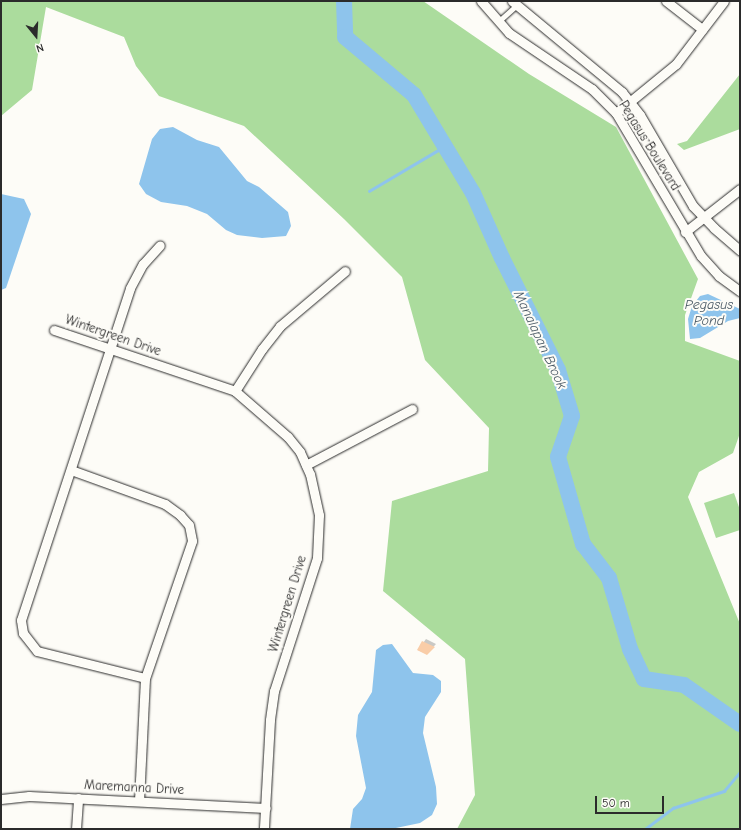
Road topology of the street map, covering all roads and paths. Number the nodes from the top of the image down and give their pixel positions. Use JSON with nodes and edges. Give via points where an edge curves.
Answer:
{"nodes":[{"id":1,"x":481,"y":1,"type":"edge"},
{"id":2,"x":666,"y":1,"type":"edge"},
{"id":3,"x":724,"y":1,"type":"edge"},
{"id":4,"x":514,"y":4,"type":"edge"},
{"id":5,"x":498,"y":22,"type":"junction"},
{"id":6,"x":702,"y":29,"type":"junction"},
{"id":7,"x":631,"y":102,"type":"junction"},
{"id":8,"x":616,"y":113,"type":"junction"},
{"id":9,"x":740,"y":189,"type":"edge"},
{"id":10,"x":703,"y":217,"type":"junction"},
{"id":11,"x":686,"y":232,"type":"junction"},
{"id":12,"x":160,"y":245,"type":"dead end"},
{"id":13,"x":740,"y":251,"type":"edge"},
{"id":14,"x":345,"y":271,"type":"dead end"},
{"id":15,"x":740,"y":291,"type":"edge"},
{"id":16,"x":54,"y":330,"type":"dead end"},
{"id":17,"x":109,"y":349,"type":"junction"},
{"id":18,"x":235,"y":391,"type":"junction"},
{"id":19,"x":412,"y":409,"type":"dead end"},
{"id":20,"x":306,"y":465,"type":"junction"},
{"id":21,"x":71,"y":470,"type":"junction"},
{"id":22,"x":145,"y":678,"type":"junction"},
{"id":23,"x":78,"y":798,"type":"junction"},
{"id":24,"x":1,"y":799,"type":"edge"},
{"id":25,"x":139,"y":801,"type":"junction"},
{"id":26,"x":266,"y":808,"type":"junction"},
{"id":27,"x":76,"y":829,"type":"edge"},
{"id":28,"x":264,"y":829,"type":"edge"}],
"edges":[{"from":1,"to":5,"type":"street","name":"Pegasus Boulevard"},
{"from":2,"to":6,"type":"street"},
{"from":3,"to":6,"type":"street"},
{"from":4,"to":5,"type":"lane"},
{"from":4,"to":7,"type":"street","name":"Pegasus Boulevard","via":[[610,80]]},
{"from":5,"to":8,"type":"street","name":"Pegasus Boulevard","via":[[509,33],[592,89]]},
{"from":6,"to":7,"type":"street","via":[[676,64]]},
{"from":7,"to":8,"type":"street"},
{"from":7,"to":10,"type":"street","name":"Pegasus Boulevard","via":[[684,192]]},
{"from":8,"to":11,"type":"street","name":"Pegasus Boulevard"},
{"from":9,"to":10,"type":"street"},
{"from":10,"to":11,"type":"street"},
{"from":10,"to":13,"type":"street","name":"Pegasus Boulevard"},
{"from":11,"to":15,"type":"street","name":"Pegasus Boulevard","via":[[710,267]]},
{"from":12,"to":17,"type":"street","via":[[143,264],[130,288]]},
{"from":14,"to":18,"type":"street","via":[[280,326]]},
{"from":16,"to":17,"type":"street","name":"Wintergreen Drive"},
{"from":17,"to":18,"type":"street","name":"Wintergreen Drive"},
{"from":17,"to":21,"type":"street"},
{"from":18,"to":20,"type":"street","name":"Wintergreen Drive","via":[[288,437]]},
{"from":19,"to":20,"type":"street"},
{"from":20,"to":26,"type":"street","name":"Wintergreen Drive","via":[[316,492],[319,515],[317,558],[274,691],[270,720]]},
{"from":21,"to":22,"type":"street","via":[[165,504],[189,525],[192,542]]},
{"from":21,"to":22,"type":"street","via":[[21,620],[23,632],[37,651]]},
{"from":22,"to":25,"type":"street"},
{"from":23,"to":24,"type":"street","name":"Maremanna Drive","via":[[29,796]]},
{"from":23,"to":25,"type":"street","name":"Maremanna Drive"},
{"from":23,"to":27,"type":"street"},
{"from":25,"to":26,"type":"street","name":"Maremanna Drive"},
{"from":26,"to":28,"type":"street","name":"Wintergreen Drive"}]}
